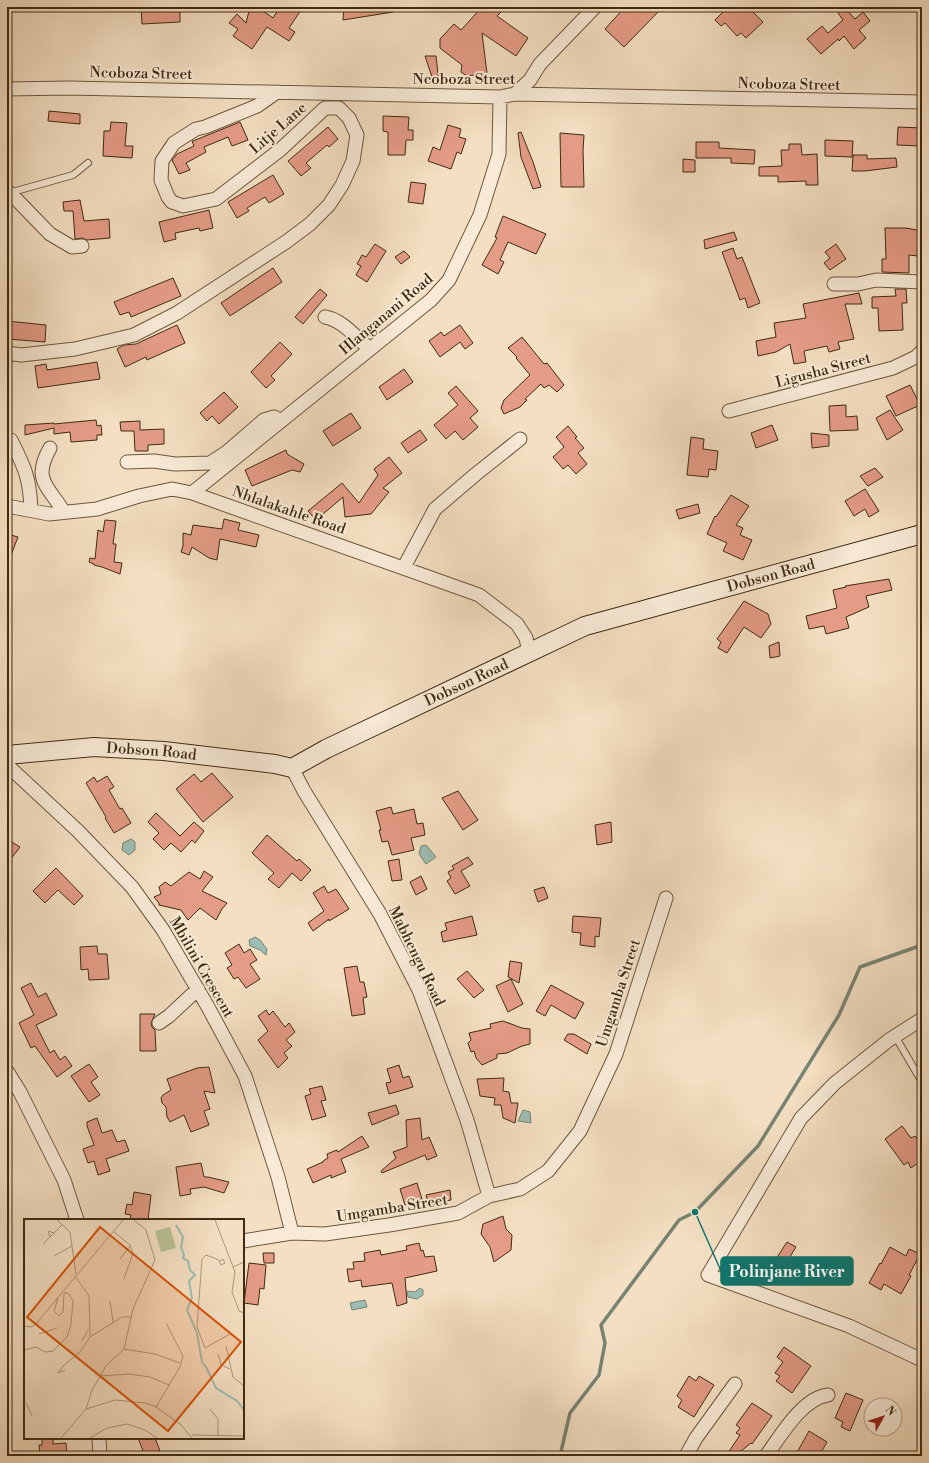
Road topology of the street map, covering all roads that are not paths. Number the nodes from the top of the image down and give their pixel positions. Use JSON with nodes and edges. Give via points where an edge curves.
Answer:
{"nodes":[{"id":1,"x":595,"y":7,"type":"edge"},
{"id":2,"x":7,"y":89,"type":"edge"},
{"id":3,"x":278,"y":92,"type":"junction"},
{"id":4,"x":516,"y":94,"type":"junction"},
{"id":5,"x":500,"y":97,"type":"junction"},
{"id":6,"x":922,"y":102,"type":"edge"},
{"id":7,"x":88,"y":163,"type":"dead end"},
{"id":8,"x":8,"y":192,"type":"edge"},
{"id":9,"x":82,"y":246,"type":"dead end"},
{"id":10,"x":922,"y":282,"type":"edge"},
{"id":11,"x":834,"y":284,"type":"dead end"},
{"id":12,"x":325,"y":317,"type":"dead end"},
{"id":13,"x":370,"y":349,"type":"junction"},
{"id":14,"x":922,"y":351,"type":"edge"},
{"id":15,"x":7,"y":353,"type":"edge"},
{"id":16,"x":729,"y":411,"type":"dead end"},
{"id":17,"x":281,"y":421,"type":"junction"},
{"id":18,"x":11,"y":440,"type":"dead end"},
{"id":19,"x":520,"y":440,"type":"dead end"},
{"id":20,"x":50,"y":448,"type":"dead end"},
{"id":21,"x":127,"y":462,"type":"dead end"},
{"id":22,"x":192,"y":493,"type":"junction"},
{"id":23,"x":7,"y":506,"type":"edge"},
{"id":24,"x":31,"y":510,"type":"junction"},
{"id":25,"x":64,"y":512,"type":"junction"},
{"id":26,"x":922,"y":534,"type":"edge"},
{"id":27,"x":404,"y":567,"type":"junction"},
{"id":28,"x":529,"y":653,"type":"junction"},
{"id":29,"x":7,"y":755,"type":"edge"},
{"id":30,"x":7,"y":765,"type":"edge"},
{"id":31,"x":292,"y":768,"type":"junction"},
{"id":32,"x":666,"y":898,"type":"dead end"},
{"id":33,"x":198,"y":989,"type":"junction"},
{"id":34,"x":922,"y":1019,"type":"edge"},
{"id":35,"x":159,"y":1023,"type":"dead end"},
{"id":36,"x":895,"y":1036,"type":"junction"},
{"id":37,"x":7,"y":1071,"type":"edge"},
{"id":38,"x":922,"y":1082,"type":"edge"},
{"id":39,"x":489,"y":1196,"type":"junction"},
{"id":40,"x":77,"y":1219,"type":"edge"},
{"id":41,"x":292,"y":1233,"type":"junction"},
{"id":42,"x":244,"y":1241,"type":"edge"},
{"id":43,"x":922,"y":1360,"type":"edge"},
{"id":44,"x":735,"y":1384,"type":"dead end"},
{"id":45,"x":828,"y":1395,"type":"dead end"},
{"id":46,"x":99,"y":1439,"type":"edge"},
{"id":47,"x":100,"y":1456,"type":"edge"},
{"id":48,"x":686,"y":1456,"type":"edge"},
{"id":49,"x":766,"y":1456,"type":"edge"}],
"edges":[{"from":1,"to":4,"type":"street","via":[[540,64],[530,80]]},
{"from":2,"to":3,"type":"street","name":"Ncoboza Street"},
{"from":3,"to":5,"type":"street","name":"Ncoboza Street"},
{"from":3,"to":15,"type":"street","name":"Litje Lane","via":[[257,106],[196,129],[174,143],[162,161],[161,180],[172,202],[183,206],[216,198],[280,150],[324,108],[339,108],[349,118],[357,135],[353,161],[329,205],[310,224],[177,313],[134,335],[75,349],[21,355]]},
{"from":4,"to":5,"type":"street","name":"Ncoboza Street"},
{"from":4,"to":6,"type":"street","name":"Ncoboza Street"},
{"from":5,"to":13,"type":"street","name":"Hlanganani Road","via":[[499,154],[480,215],[448,280],[431,300]]},
{"from":7,"to":8,"type":"lane","via":[[73,174]]},
{"from":8,"to":9,"type":"street","via":[[50,234],[72,247]]},
{"from":10,"to":11,"type":"street","via":[[876,280],[858,284]]},
{"from":12,"to":13,"type":"street","via":[[344,326]]},
{"from":13,"to":17,"type":"street","name":"Hlanganani Road"},
{"from":14,"to":16,"type":"street","name":"Ligusha Street","via":[[916,357],[893,368]]},
{"from":17,"to":21,"type":"street","via":[[274,417],[264,420],[210,463]]},
{"from":17,"to":22,"type":"street","name":"Hlanganani Road"},
{"from":18,"to":24,"type":"street","via":[[26,472],[31,490]]},
{"from":19,"to":27,"type":"street","via":[[435,509]]},
{"from":20,"to":25,"type":"street","via":[[44,458],[41,473],[45,486]]},
{"from":22,"to":25,"type":"street","name":"Nhlalakahle Road","via":[[172,489],[97,509]]},
{"from":22,"to":27,"type":"street","name":"Nhlalakahle Road"},
{"from":23,"to":24,"type":"street","name":"Nhlalakahle Road"},
{"from":24,"to":25,"type":"street","name":"Nhlalakahle Road","via":[[49,514]]},
{"from":26,"to":28,"type":"street","name":"Dobson Road","via":[[585,626]]},
{"from":27,"to":28,"type":"street","name":"Nhlalakahle Road","via":[[479,595],[517,624],[526,638]]},
{"from":28,"to":31,"type":"street","name":"Dobson Road","via":[[334,745]]},
{"from":29,"to":31,"type":"street","name":"Dobson Road","via":[[94,747],[164,751]]},
{"from":30,"to":33,"type":"street","name":"Mbilini Crescent","via":[[78,831],[132,887],[163,930]]},
{"from":31,"to":39,"type":"street","name":"Mabhengu Road","via":[[380,914],[419,990],[467,1120]]},
{"from":32,"to":39,"type":"street","name":"Umgamba Street","via":[[616,1054],[580,1131],[548,1171],[520,1189]]},
{"from":33,"to":35,"type":"street"},
{"from":33,"to":41,"type":"street","name":"Mbilini Crescent","via":[[245,1076],[278,1177]]},
{"from":34,"to":36,"type":"street"},
{"from":36,"to":38,"type":"lane"},
{"from":36,"to":43,"type":"street","via":[[835,1082],[801,1118],[708,1275],[849,1326]]},
{"from":37,"to":40,"type":"street","via":[[64,1180]]},
{"from":39,"to":41,"type":"street","name":"Umgamba Street","via":[[458,1213],[324,1234]]},
{"from":41,"to":42,"type":"street","name":"Umgamba Street"},
{"from":44,"to":48,"type":"street"},
{"from":45,"to":49,"type":"street","via":[[822,1396],[800,1411]]},
{"from":46,"to":47,"type":"street"}]}
